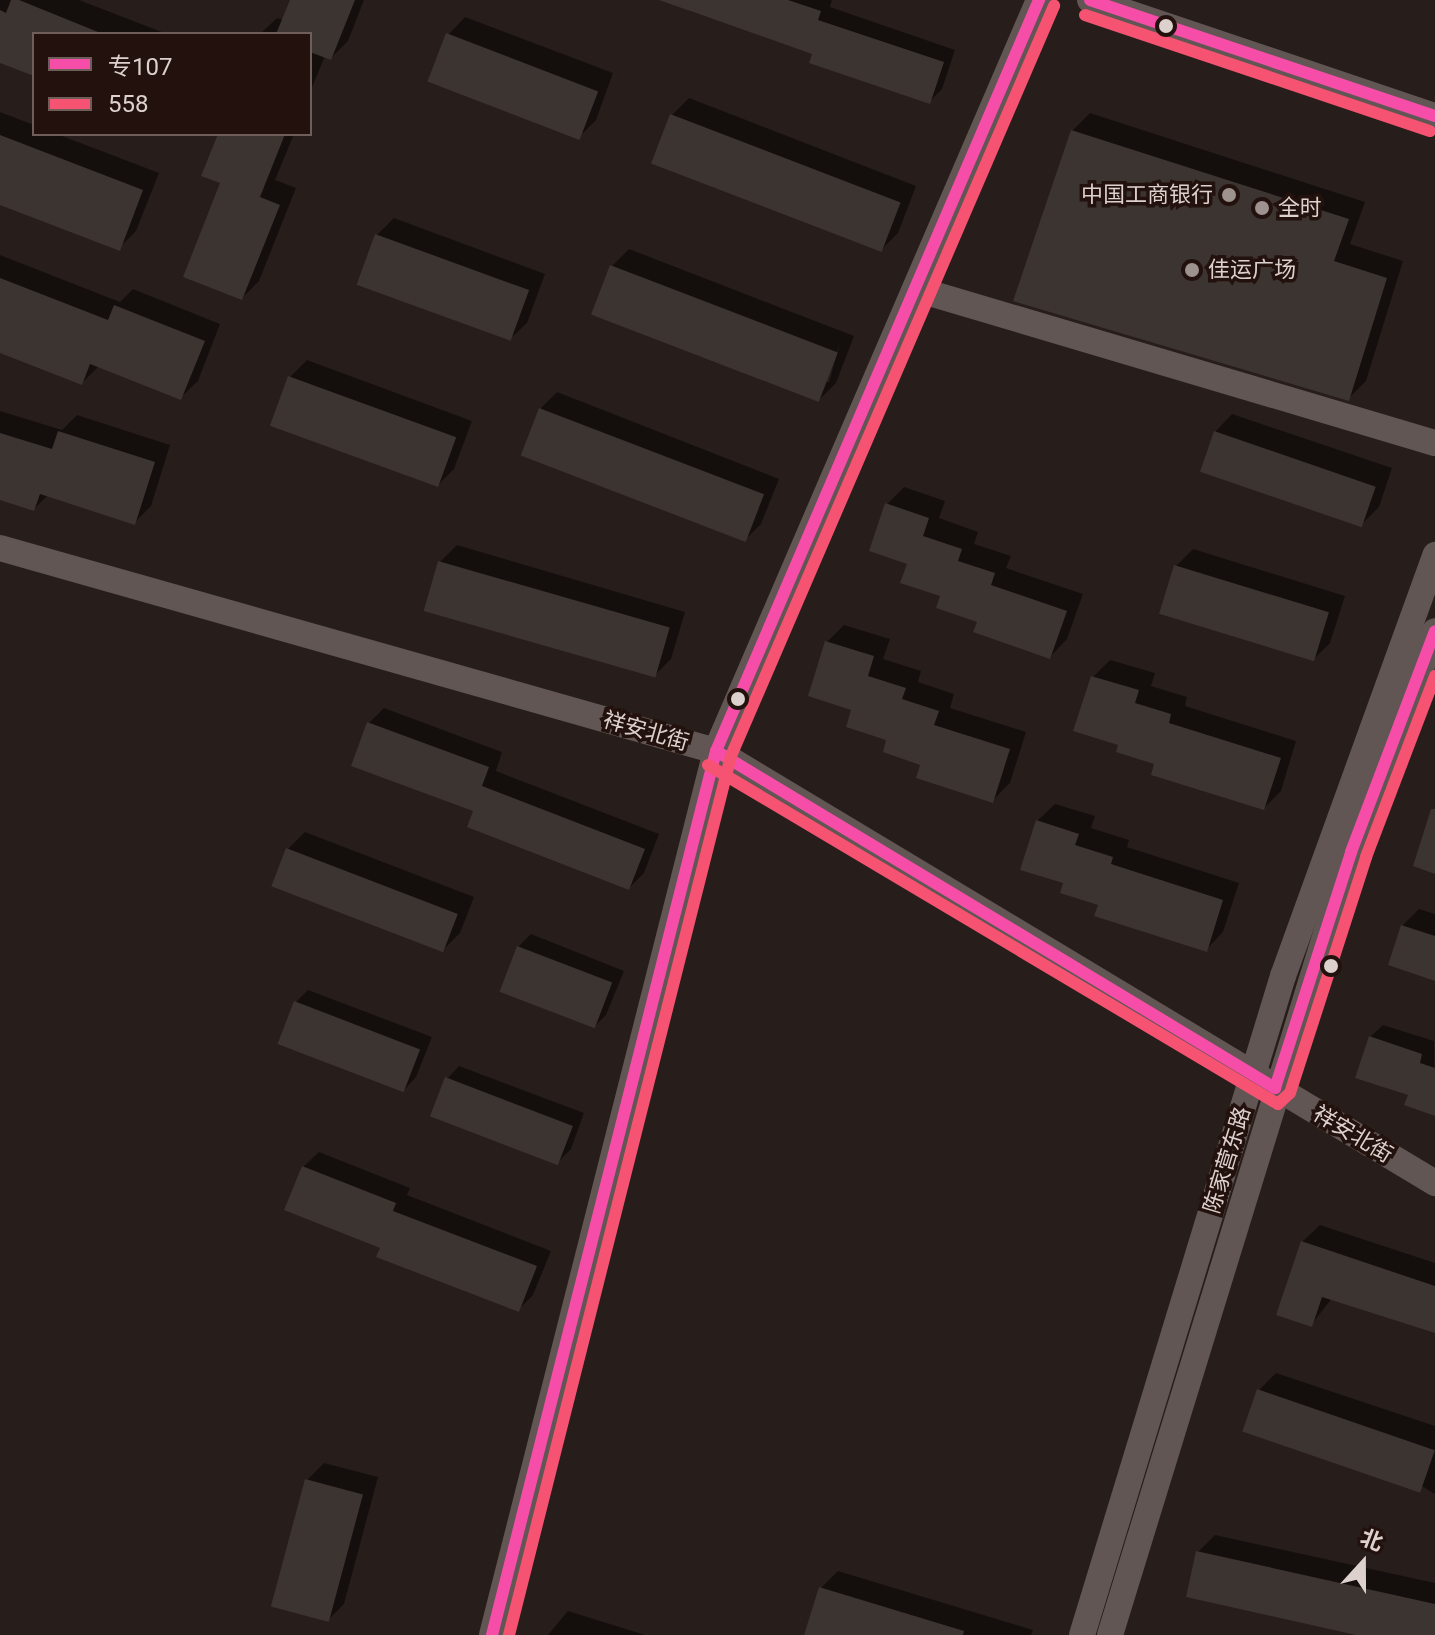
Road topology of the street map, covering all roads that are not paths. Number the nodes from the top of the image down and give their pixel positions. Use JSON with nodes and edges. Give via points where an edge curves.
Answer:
{"nodes":[{"id":1,"x":1039,"y":0,"type":"edge"},
{"id":2,"x":1090,"y":0,"type":"edge"},
{"id":3,"x":1435,"y":116,"type":"edge"},
{"id":4,"x":916,"y":289,"type":"junction"},
{"id":5,"x":1435,"y":443,"type":"edge"},
{"id":6,"x":0,"y":548,"type":"edge"},
{"id":7,"x":1435,"y":555,"type":"edge"},
{"id":8,"x":1435,"y":631,"type":"edge"},
{"id":9,"x":716,"y":751,"type":"junction"},
{"id":10,"x":1264,"y":1081,"type":"junction"},
{"id":11,"x":1435,"y":1183,"type":"edge"},
{"id":12,"x":492,"y":1635,"type":"edge"},
{"id":13,"x":1082,"y":1635,"type":"edge"},
{"id":14,"x":1110,"y":1635,"type":"edge"}],
"edges":[{"from":1,"to":4,"type":"street"},
{"from":2,"to":3,"type":"street"},
{"from":4,"to":5,"type":"street"},
{"from":4,"to":9,"type":"street"},
{"from":6,"to":9,"type":"street","name":"祥安北街"},
{"from":7,"to":10,"type":"street","name":"陈家营东路","via":[[1334,829]]},
{"from":8,"to":10,"type":"street","name":"陈家营东路"},
{"from":9,"to":10,"type":"street","name":"祥安北街"},
{"from":9,"to":12,"type":"street"},
{"from":10,"to":11,"type":"street","name":"祥安北街"},
{"from":10,"to":13,"type":"street","name":"陈家营东路"},
{"from":10,"to":14,"type":"street","name":"陈家营东路"}]}
